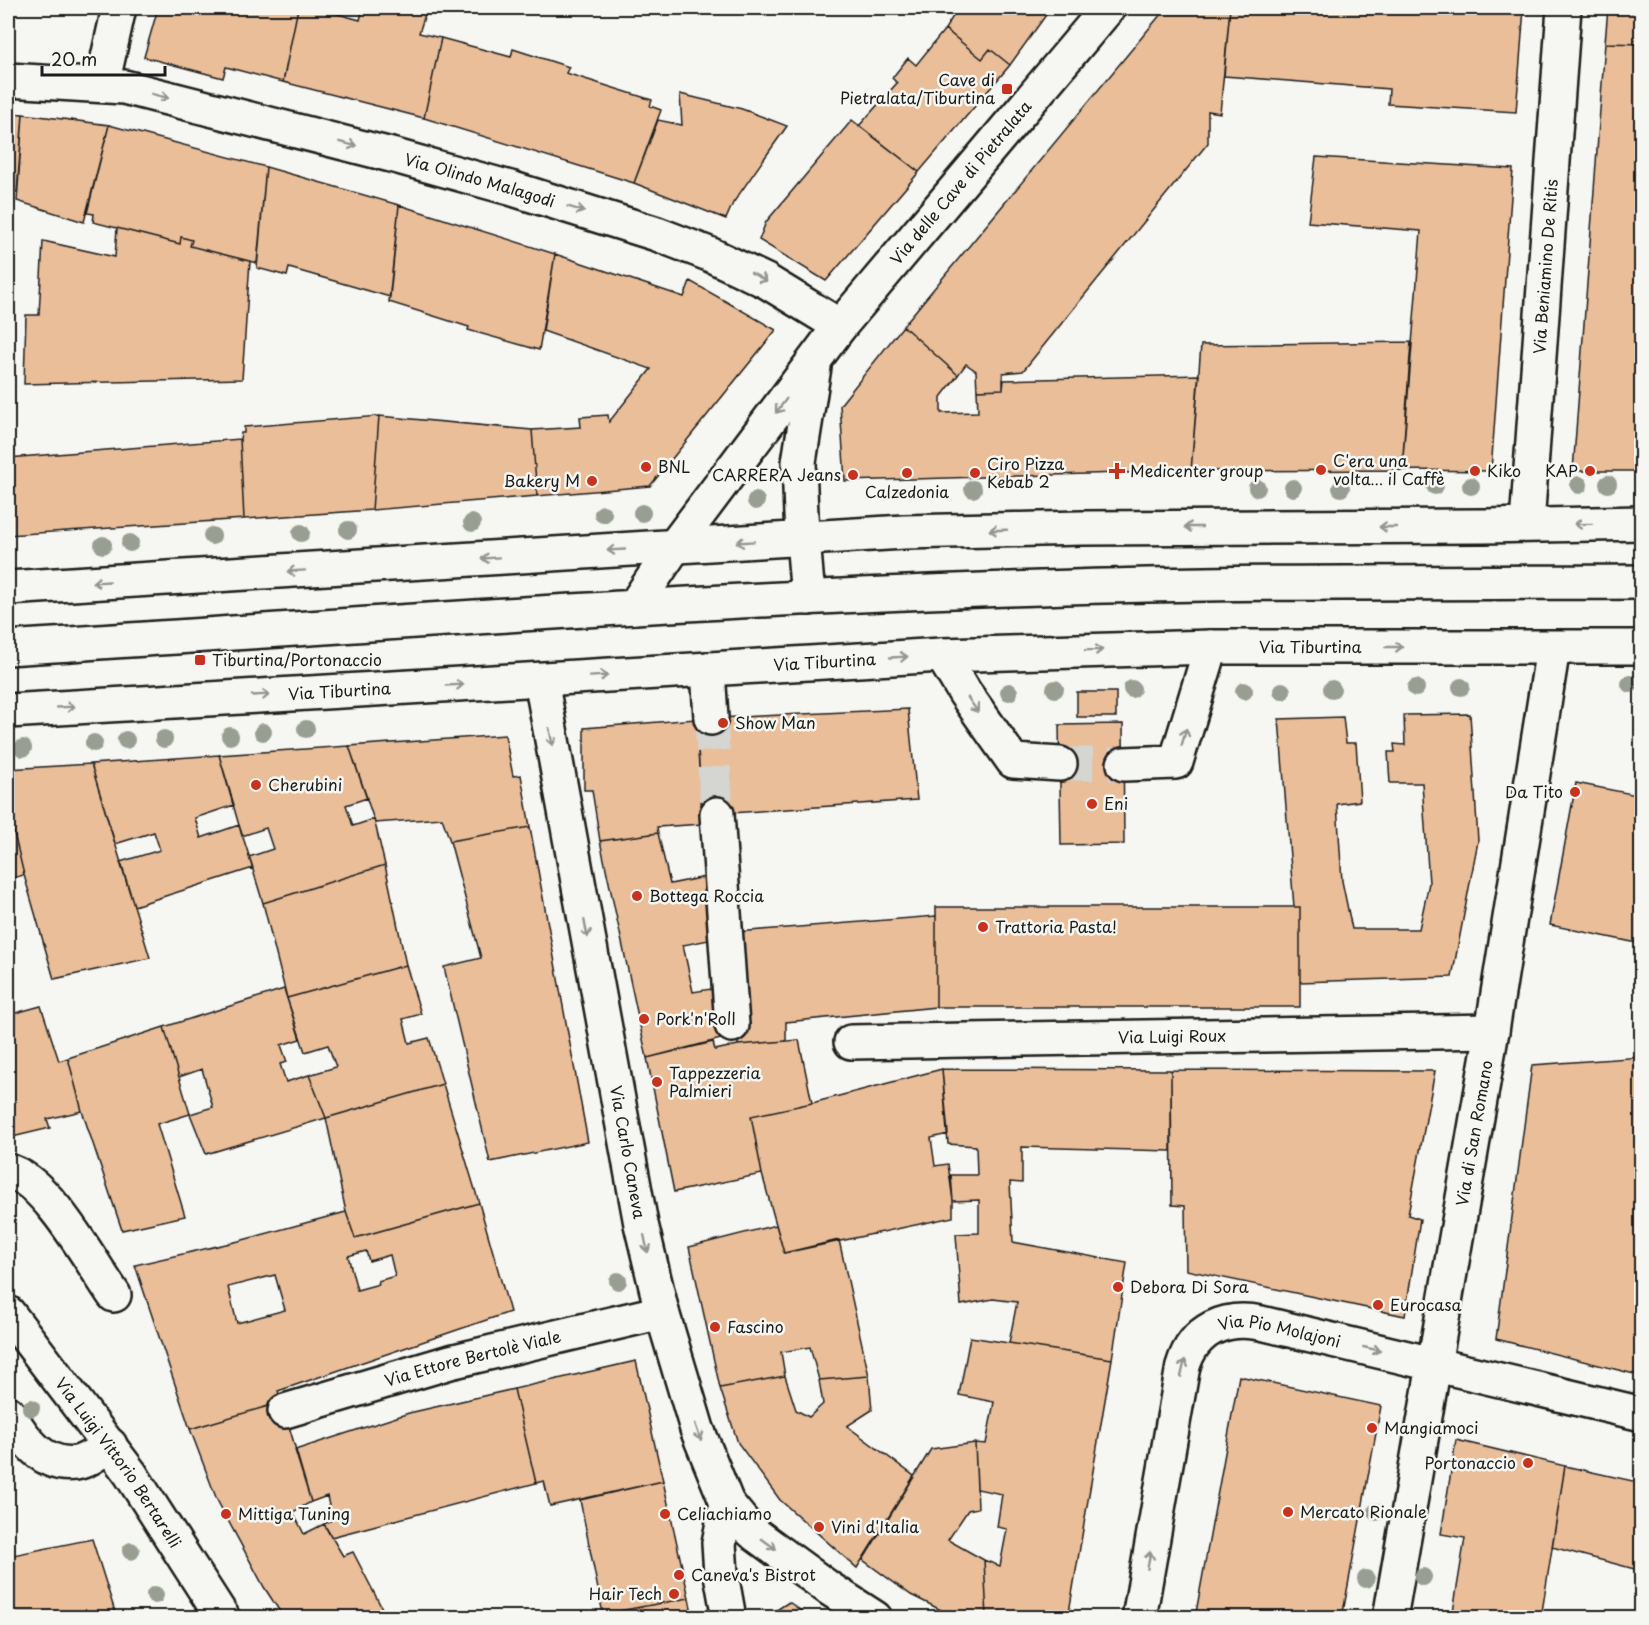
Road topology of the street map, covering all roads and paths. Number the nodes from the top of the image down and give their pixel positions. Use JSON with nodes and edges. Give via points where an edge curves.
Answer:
{"nodes":[{"id":1,"x":112,"y":8,"type":"edge"},
{"id":2,"x":1108,"y":8,"type":"edge"},
{"id":3,"x":1564,"y":8,"type":"edge"},
{"id":4,"x":8,"y":80,"type":"edge"},
{"id":5,"x":102,"y":85,"type":"junction"},
{"id":6,"x":840,"y":326,"type":"junction"},
{"id":7,"x":816,"y":359,"type":"junction"},
{"id":8,"x":1641,"y":523,"type":"edge"},
{"id":9,"x":1527,"y":524,"type":"junction"},
{"id":10,"x":803,"y":538,"type":"junction"},
{"id":11,"x":674,"y":547,"type":"junction"},
{"id":12,"x":1641,"y":582,"type":"edge"},
{"id":13,"x":8,"y":588,"type":"edge"},
{"id":14,"x":808,"y":598,"type":"junction"},
{"id":15,"x":634,"y":608,"type":"junction"},
{"id":16,"x":1211,"y":647,"type":"junction"},
{"id":17,"x":1641,"y":647,"type":"edge"},
{"id":18,"x":8,"y":648,"type":"edge"},
{"id":19,"x":1553,"y":648,"type":"junction"},
{"id":20,"x":942,"y":655,"type":"junction"},
{"id":21,"x":708,"y":669,"type":"junction"},
{"id":22,"x":541,"y":680,"type":"junction"},
{"id":23,"x":8,"y":711,"type":"edge"},
{"id":24,"x":711,"y":718,"type":"tunnel mouth"},
{"id":25,"x":1060,"y":764,"type":"tunnel mouth"},
{"id":26,"x":1124,"y":764,"type":"tunnel mouth"},
{"id":27,"x":717,"y":814,"type":"tunnel mouth"},
{"id":28,"x":732,"y":1025,"type":"dead end"},
{"id":29,"x":1492,"y":1031,"type":"junction"},
{"id":30,"x":851,"y":1042,"type":"dead end"},
{"id":31,"x":8,"y":1171,"type":"edge"},
{"id":32,"x":114,"y":1295,"type":"dead end"},
{"id":33,"x":662,"y":1312,"type":"junction"},
{"id":34,"x":8,"y":1313,"type":"edge"},
{"id":35,"x":1435,"y":1364,"type":"junction"},
{"id":36,"x":285,"y":1411,"type":"dead end"},
{"id":37,"x":8,"y":1413,"type":"edge"},
{"id":38,"x":1641,"y":1414,"type":"edge"},
{"id":39,"x":110,"y":1445,"type":"junction"},
{"id":40,"x":727,"y":1503,"type":"junction"},
{"id":41,"x":222,"y":1617,"type":"edge"},
{"id":42,"x":729,"y":1617,"type":"edge"},
{"id":43,"x":874,"y":1617,"type":"edge"},
{"id":44,"x":1139,"y":1617,"type":"edge"},
{"id":45,"x":1390,"y":1617,"type":"edge"}],
"edges":[{"from":1,"to":5,"type":"street"},
{"from":2,"to":6,"type":"street","name":"Via delle Cave di Pietralata"},
{"from":3,"to":9,"type":"street","name":"Via Beniamino De Ritis"},
{"from":4,"to":5,"type":"street","name":"Via Olindo Malagodi"},
{"from":5,"to":6,"type":"street","name":"Via Olindo Malagodi","one_way":true,"via":[[394,156],[657,234],[752,273]]},
{"from":6,"to":7,"type":"street","name":"Via delle Cave di Pietralata"},
{"from":7,"to":10,"type":"street","name":"Via delle Cave di Pietralata","via":[[799,462]]},
{"from":7,"to":11,"type":"street","name":"Via delle Cave di Pietralata","one_way":true},
{"from":8,"to":9,"type":"street","one_way":true},
{"from":9,"to":10,"type":"street","one_way":true,"via":[[1082,528]]},
{"from":10,"to":11,"type":"street","one_way":true},
{"from":10,"to":14,"type":"street","name":"Via delle Cave di Pietralata"},
{"from":11,"to":13,"type":"street","one_way":true},
{"from":11,"to":15,"type":"street"},
{"from":12,"to":14,"type":"street","via":[[1066,587]]},
{"from":14,"to":15,"type":"street"},
{"from":15,"to":18,"type":"street"},
{"from":16,"to":19,"type":"street","name":"Via Tiburtina","one_way":true},
{"from":20,"to":16,"type":"street","name":"Via Tiburtina","one_way":true},
{"from":26,"to":16,"type":"street","one_way":true,"via":[[1176,762]]},
{"from":17,"to":19,"type":"street","name":"Via Tiburtina"},
{"from":19,"to":29,"type":"street","name":"Via di San Romano"},
{"from":21,"to":20,"type":"street","name":"Via Tiburtina","one_way":true},
{"from":20,"to":25,"type":"street","one_way":true,"via":[[1013,761]]},
{"from":22,"to":21,"type":"street","name":"Via Tiburtina","one_way":true},
{"from":21,"to":24,"type":"street"},
{"from":23,"to":22,"type":"street","name":"Via Tiburtina","one_way":true},
{"from":22,"to":33,"type":"street","name":"Via Carlo Caneva","one_way":true,"via":[[641,1224]]},
{"from":27,"to":28,"type":"street"},
{"from":29,"to":30,"type":"street","name":"Via Luigi Roux"},
{"from":29,"to":35,"type":"street","name":"Via di San Romano"},
{"from":31,"to":32,"type":"street","via":[[26,1179],[51,1202]]},
{"from":33,"to":36,"type":"street","name":"Via Ettore Bertolè Viale","via":[[450,1362]]},
{"from":33,"to":40,"type":"street","name":"Via Carlo Caneva","one_way":true,"via":[[697,1429]]},
{"from":34,"to":39,"type":"street","name":"Via Luigi Vittorio Bertarelli"},
{"from":35,"to":38,"type":"street","name":"Via Pio Molajoni"},
{"from":44,"to":35,"type":"street","name":"Via Pio Molajoni","one_way":true,"via":[[1183,1366],[1199,1338],[1220,1325],[1247,1320]]},
{"from":35,"to":45,"type":"street","name":"Via di San Romano"},
{"from":37,"to":39,"type":"street","via":[[25,1439],[49,1459],[77,1463]]},
{"from":39,"to":41,"type":"street","name":"Via Luigi Vittorio Bertarelli"},
{"from":40,"to":42,"type":"street","via":[[719,1543]]},
{"from":40,"to":43,"type":"street","name":"Via Carlo Caneva","one_way":true,"via":[[756,1535]]}]}
